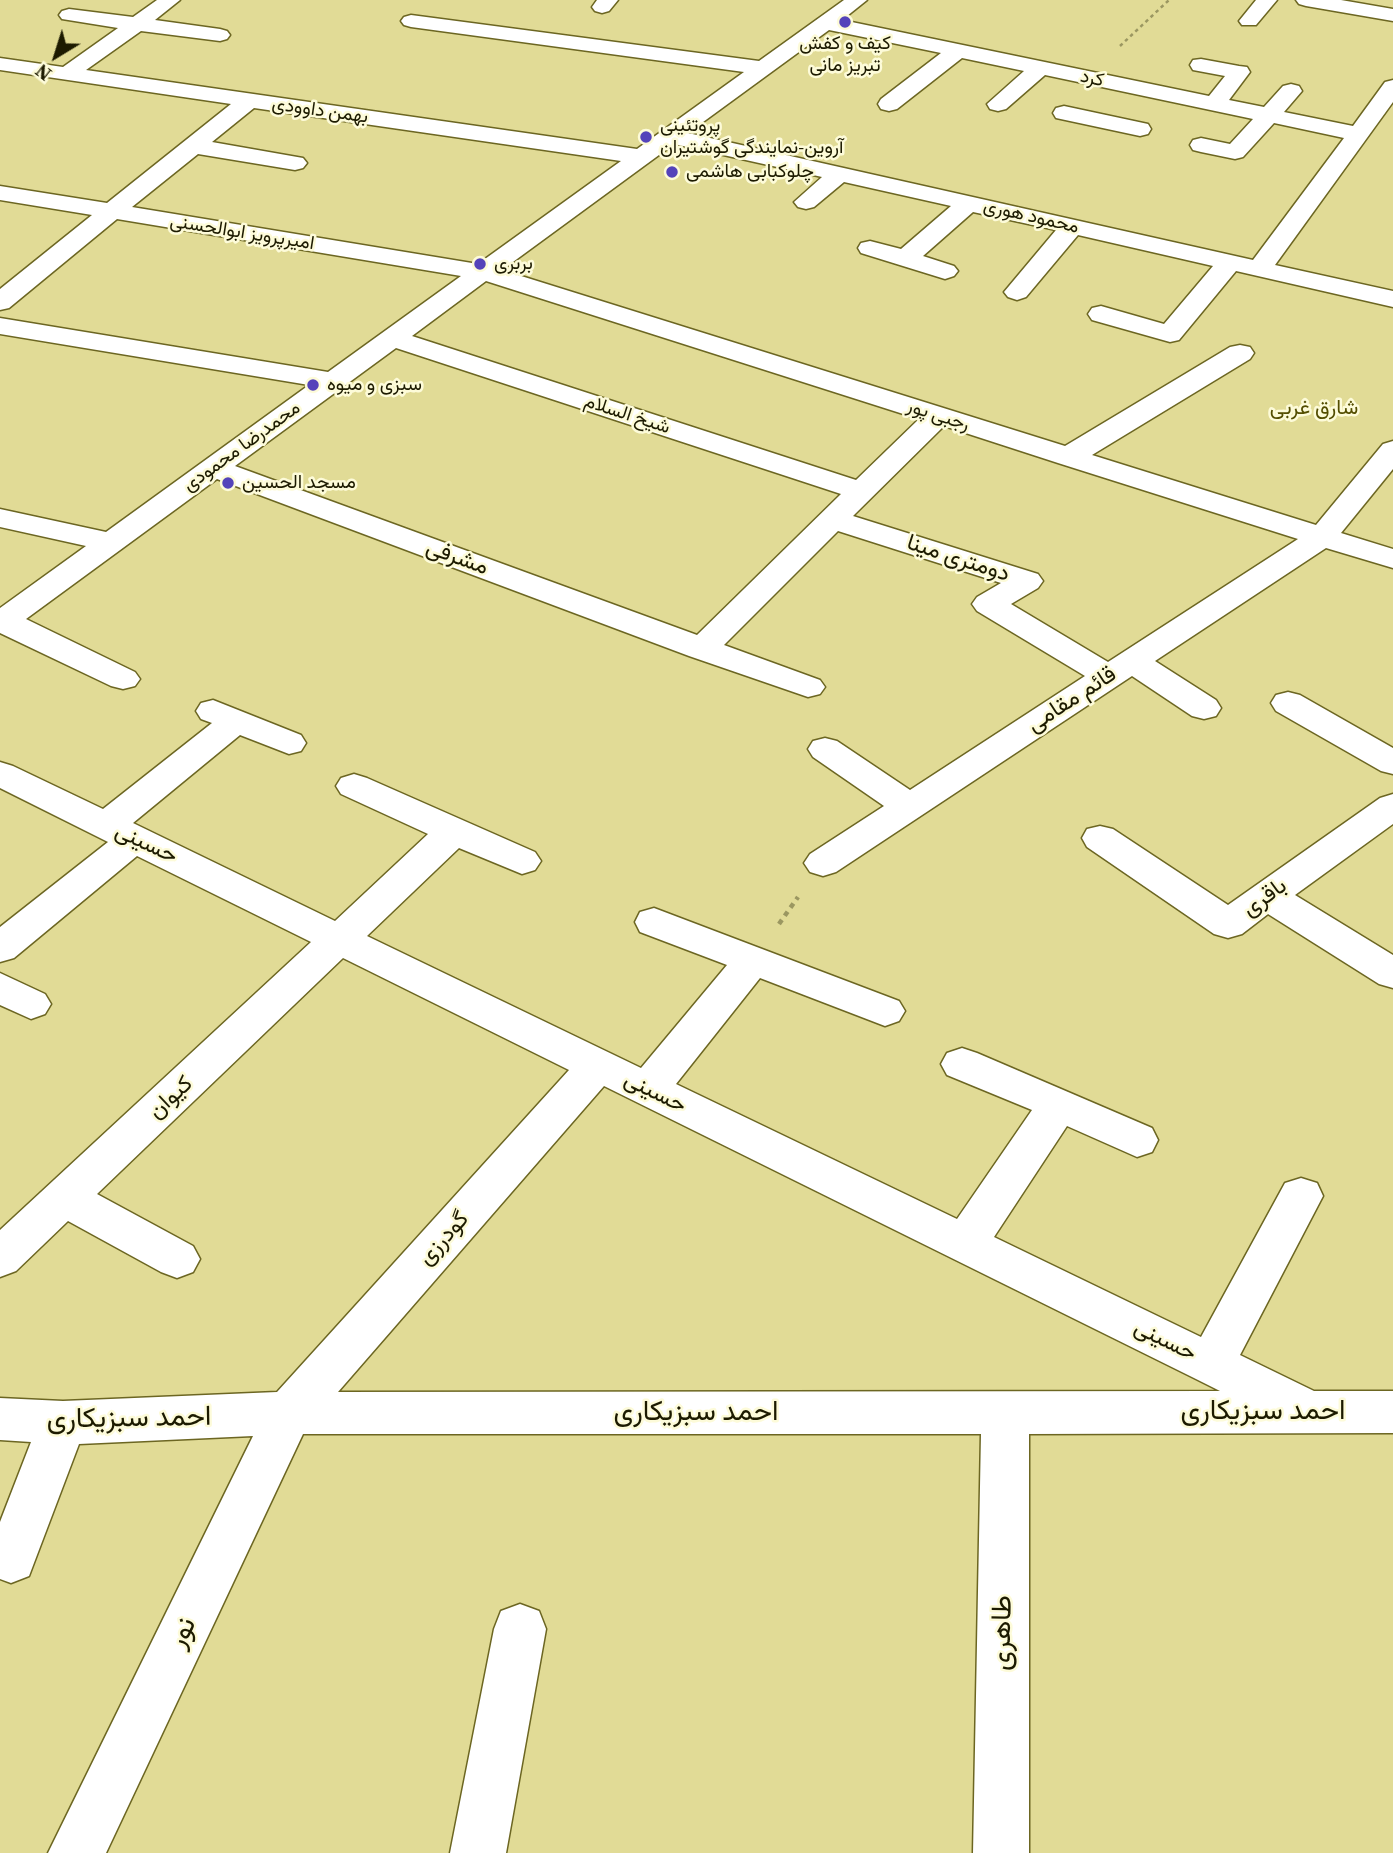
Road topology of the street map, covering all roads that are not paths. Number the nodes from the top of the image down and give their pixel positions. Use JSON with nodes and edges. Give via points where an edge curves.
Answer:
{"nodes":[{"id":1,"x":170,"y":0,"type":"edge"},
{"id":2,"x":1267,"y":0,"type":"edge"},
{"id":3,"x":1307,"y":0,"type":"edge"},
{"id":4,"x":854,"y":3,"type":"edge"},
{"id":5,"x":822,"y":12,"type":"edge"},
{"id":6,"x":69,"y":15,"type":"dead end"},
{"id":7,"x":1393,"y":15,"type":"edge"},
{"id":8,"x":411,"y":21,"type":"dead end"},
{"id":9,"x":1249,"y":21,"type":"dead end"},
{"id":10,"x":136,"y":24,"type":"junction"},
{"id":11,"x":220,"y":35,"type":"dead end"},
{"id":12,"x":957,"y":51,"type":"junction"},
{"id":13,"x":0,"y":64,"type":"edge"},
{"id":14,"x":1200,"y":65,"type":"dead end"},
{"id":15,"x":764,"y":68,"type":"junction"},
{"id":16,"x":1040,"y":68,"type":"junction"},
{"id":17,"x":67,"y":74,"type":"junction"},
{"id":18,"x":1393,"y":87,"type":"edge"},
{"id":19,"x":1149,"y":90,"type":"junction"},
{"id":20,"x":1292,"y":90,"type":"dead end"},
{"id":21,"x":250,"y":100,"type":"junction"},
{"id":22,"x":889,"y":104,"type":"dead end"},
{"id":23,"x":998,"y":104,"type":"dead end"},
{"id":24,"x":1215,"y":104,"type":"junction"},
{"id":25,"x":1063,"y":113,"type":"dead end"},
{"id":26,"x":1268,"y":116,"type":"junction"},
{"id":27,"x":1114,"y":124,"type":"junction"},
{"id":28,"x":1140,"y":129,"type":"dead end"},
{"id":29,"x":1359,"y":134,"type":"junction"},
{"id":30,"x":670,"y":136,"type":"junction"},
{"id":31,"x":1201,"y":145,"type":"dead end"},
{"id":32,"x":193,"y":146,"type":"junction"},
{"id":33,"x":640,"y":157,"type":"junction"},
{"id":34,"x":295,"y":163,"type":"dead end"},
{"id":35,"x":840,"y":174,"type":"junction"},
{"id":36,"x":0,"y":193,"type":"edge"},
{"id":37,"x":806,"y":202,"type":"dead end"},
{"id":38,"x":970,"y":203,"type":"junction"},
{"id":39,"x":112,"y":212,"type":"junction"},
{"id":40,"x":1072,"y":227,"type":"junction"},
{"id":41,"x":870,"y":248,"type":"dead end"},
{"id":42,"x":905,"y":259,"type":"junction"},
{"id":43,"x":1230,"y":262,"type":"junction"},
{"id":44,"x":1259,"y":269,"type":"junction"},
{"id":45,"x":945,"y":271,"type":"dead end"},
{"id":46,"x":483,"y":272,"type":"junction"},
{"id":47,"x":1017,"y":292,"type":"dead end"},
{"id":48,"x":1393,"y":299,"type":"edge"},
{"id":49,"x":0,"y":302,"type":"edge"},
{"id":50,"x":1101,"y":314,"type":"dead end"},
{"id":51,"x":0,"y":326,"type":"edge"},
{"id":52,"x":392,"y":338,"type":"junction"},
{"id":53,"x":1240,"y":353,"type":"dead end"},
{"id":54,"x":333,"y":381,"type":"junction"},
{"id":55,"x":939,"y":416,"type":"junction"},
{"id":56,"x":1393,"y":450,"type":"edge"},
{"id":57,"x":1068,"y":457,"type":"junction"},
{"id":58,"x":214,"y":468,"type":"junction"},
{"id":59,"x":862,"y":491,"type":"junction"},
{"id":60,"x":0,"y":517,"type":"edge"},
{"id":61,"x":833,"y":520,"type":"junction"},
{"id":62,"x":1322,"y":537,"type":"junction"},
{"id":63,"x":111,"y":542,"type":"junction"},
{"id":64,"x":1393,"y":559,"type":"edge"},
{"id":65,"x":2,"y":622,"type":"edge"},
{"id":66,"x":701,"y":649,"type":"junction"},
{"id":67,"x":1120,"y":669,"type":"junction"},
{"id":68,"x":123,"y":679,"type":"dead end"},
{"id":69,"x":808,"y":687,"type":"dead end"},
{"id":70,"x":1288,"y":703,"type":"dead end"},
{"id":71,"x":1204,"y":708,"type":"dead end"},
{"id":72,"x":289,"y":743,"type":"dead end"},
{"id":73,"x":825,"y":749,"type":"dead end"},
{"id":74,"x":1393,"y":763,"type":"edge"},
{"id":75,"x":0,"y":774,"type":"edge"},
{"id":76,"x":354,"y":786,"type":"dead end"},
{"id":77,"x":1393,"y":806,"type":"edge"},
{"id":78,"x":909,"y":807,"type":"junction"},
{"id":79,"x":454,"y":831,"type":"junction"},
{"id":80,"x":121,"y":832,"type":"junction"},
{"id":81,"x":1100,"y":838,"type":"dead end"},
{"id":82,"x":522,"y":861,"type":"dead end"},
{"id":83,"x":823,"y":863,"type":"road end"},
{"id":84,"x":1268,"y":896,"type":"junction"},
{"id":85,"x":654,"y":922,"type":"dead end"},
{"id":86,"x":342,"y":938,"type":"junction"},
{"id":87,"x":0,"y":948,"type":"edge"},
{"id":88,"x":754,"y":959,"type":"junction"},
{"id":89,"x":1393,"y":974,"type":"edge"},
{"id":90,"x":885,"y":1012,"type":"dead end"},
{"id":91,"x":961,"y":1064,"type":"dead end"},
{"id":92,"x":598,"y":1065,"type":"junction"},
{"id":93,"x":648,"y":1089,"type":"junction"},
{"id":94,"x":1059,"y":1104,"type":"junction"},
{"id":95,"x":1137,"y":1140,"type":"dead end"},
{"id":96,"x":1301,"y":1196,"type":"dead end"},
{"id":97,"x":65,"y":1198,"type":"junction"},
{"id":98,"x":965,"y":1244,"type":"junction"},
{"id":99,"x":0,"y":1258,"type":"edge"},
{"id":100,"x":177,"y":1259,"type":"dead end"},
{"id":101,"x":1211,"y":1364,"type":"junction"},
{"id":102,"x":1310,"y":1412,"type":"junction"},
{"id":103,"x":1393,"y":1412,"type":"edge"},
{"id":104,"x":289,"y":1413,"type":"junction"},
{"id":105,"x":1005,"y":1413,"type":"junction"},
{"id":106,"x":0,"y":1419,"type":"edge"},
{"id":107,"x":63,"y":1423,"type":"junction"},
{"id":108,"x":11,"y":1559,"type":"dead end"},
{"id":109,"x":520,"y":1629,"type":"dead end"},
{"id":110,"x":76,"y":1853,"type":"edge"},
{"id":111,"x":478,"y":1853,"type":"edge"},
{"id":112,"x":1000,"y":1853,"type":"edge"}],
"edges":[{"from":1,"to":10,"type":"street"},
{"from":2,"to":9,"type":"street"},
{"from":3,"to":7,"type":"street"},
{"from":4,"to":5,"type":"street","name":"محمدرضا محمودی"},
{"from":5,"to":12,"type":"street","name":"کرد"},
{"from":5,"to":15,"type":"street","name":"محمدرضا محمودی"},
{"from":6,"to":10,"type":"street"},
{"from":8,"to":15,"type":"street"},
{"from":10,"to":11,"type":"street"},
{"from":10,"to":17,"type":"street"},
{"from":12,"to":16,"type":"street","name":"کرد"},
{"from":12,"to":22,"type":"street"},
{"from":13,"to":17,"type":"street","name":"بهمن داوودی"},
{"from":14,"to":24,"type":"street","via":[[1239,72]]},
{"from":15,"to":30,"type":"street","name":"محمدرضا محمودی"},
{"from":16,"to":19,"type":"street","name":"کرد"},
{"from":16,"to":23,"type":"street"},
{"from":17,"to":21,"type":"street","name":"بهمن داوودی"},
{"from":18,"to":29,"type":"street"},
{"from":19,"to":24,"type":"street","name":"کرد"},
{"from":19,"to":27,"type":"street"},
{"from":20,"to":26,"type":"street"},
{"from":21,"to":32,"type":"street"},
{"from":21,"to":33,"type":"street","name":"بهمن داوودی"},
{"from":24,"to":26,"type":"street","name":"کرد"},
{"from":25,"to":27,"type":"street"},
{"from":26,"to":29,"type":"street","name":"کرد"},
{"from":26,"to":31,"type":"street","via":[[1235,152]]},
{"from":27,"to":28,"type":"street"},
{"from":29,"to":44,"type":"street"},
{"from":30,"to":33,"type":"street","name":"محمدرضا محمودی"},
{"from":30,"to":35,"type":"street","name":"محمود هوری"},
{"from":32,"to":34,"type":"street"},
{"from":32,"to":39,"type":"street"},
{"from":33,"to":46,"type":"street","name":"محمدرضا محمودی"},
{"from":35,"to":37,"type":"street"},
{"from":35,"to":38,"type":"street","name":"محمود هوری"},
{"from":36,"to":39,"type":"street","name":"امیرپرویز ابوالحسنی"},
{"from":38,"to":40,"type":"street","name":"محمود هوری"},
{"from":38,"to":42,"type":"street"},
{"from":39,"to":46,"type":"street","name":"امیرپرویز ابوالحسنی"},
{"from":39,"to":49,"type":"street"},
{"from":40,"to":43,"type":"street","name":"محمود هوری"},
{"from":40,"to":47,"type":"street"},
{"from":41,"to":42,"type":"street"},
{"from":42,"to":45,"type":"street"},
{"from":43,"to":44,"type":"street","name":"محمود هوری"},
{"from":43,"to":50,"type":"street","via":[[1170,334]]},
{"from":44,"to":48,"type":"street","name":"محمود هوری"},
{"from":46,"to":52,"type":"street","name":"محمدرضا محمودی"},
{"from":46,"to":55,"type":"street","name":"رجبی پور"},
{"from":51,"to":54,"type":"street"},
{"from":52,"to":54,"type":"street","name":"محمدرضا محمودی"},
{"from":52,"to":59,"type":"street","name":"شیخ السلام"},
{"from":53,"to":57,"type":"street"},
{"from":54,"to":58,"type":"street","name":"محمدرضا محمودی"},
{"from":55,"to":57,"type":"street","name":"رجبی پور"},
{"from":55,"to":59,"type":"street"},
{"from":56,"to":62,"type":"street"},
{"from":57,"to":62,"type":"street","name":"رجبی پور"},
{"from":58,"to":63,"type":"street","name":"محمدرضا محمودی"},
{"from":58,"to":66,"type":"street","name":"مشرفی"},
{"from":59,"to":61,"type":"street"},
{"from":60,"to":63,"type":"street"},
{"from":61,"to":66,"type":"street"},
{"from":61,"to":67,"type":"street","name":"دومتری مینا","via":[[1027,581],[988,604]]},
{"from":62,"to":64,"type":"street","name":"رجبی پور"},
{"from":62,"to":67,"type":"street","name":"قائم مقامی"},
{"from":63,"to":65,"type":"street","name":"محمدرضا محمودی"},
{"from":65,"to":68,"type":"street"},
{"from":66,"to":69,"type":"street","name":"مشرفی"},
{"from":67,"to":71,"type":"street"},
{"from":67,"to":78,"type":"street","name":"قائم مقامی"},
{"from":70,"to":74,"type":"street"},
{"from":72,"to":80,"type":"street","via":[[222,715]]},
{"from":73,"to":78,"type":"street"},
{"from":75,"to":80,"type":"street","name":"حسینی"},
{"from":76,"to":79,"type":"street"},
{"from":77,"to":84,"type":"street","name":"باقری"},
{"from":78,"to":83,"type":"street","name":"قائم مقامی"},
{"from":79,"to":82,"type":"street"},
{"from":79,"to":86,"type":"street","name":"کیوان"},
{"from":80,"to":86,"type":"street","name":"حسینی"},
{"from":80,"to":87,"type":"street"},
{"from":81,"to":84,"type":"street","name":"باقری","via":[[1228,924]]},
{"from":84,"to":89,"type":"street"},
{"from":85,"to":88,"type":"street"},
{"from":86,"to":92,"type":"street","name":"حسینی"},
{"from":86,"to":97,"type":"street","name":"کیوان"},
{"from":88,"to":90,"type":"street"},
{"from":88,"to":93,"type":"street"},
{"from":91,"to":94,"type":"street"},
{"from":92,"to":93,"type":"street","name":"حسینی"},
{"from":92,"to":104,"type":"street","name":"گودرزی"},
{"from":93,"to":98,"type":"street","name":"حسینی"},
{"from":94,"to":95,"type":"street"},
{"from":94,"to":98,"type":"street"},
{"from":96,"to":101,"type":"street"},
{"from":97,"to":99,"type":"street","name":"کیوان"},
{"from":97,"to":100,"type":"street"},
{"from":98,"to":101,"type":"street","name":"حسینی"},
{"from":101,"to":102,"type":"street","name":"حسینی"},
{"from":102,"to":103,"type":"street","name":"احمد سبزیکاری"},
{"from":102,"to":105,"type":"street","name":"احمد سبزیکاری"},
{"from":104,"to":105,"type":"street","name":"احمد سبزیکاری"},
{"from":104,"to":107,"type":"street","name":"احمد سبزیکاری"},
{"from":104,"to":110,"type":"street","name":"نور"},
{"from":105,"to":112,"type":"street","name":"طاهری"},
{"from":106,"to":107,"type":"street","name":"احمد سبزیکاری"},
{"from":107,"to":108,"type":"street"},
{"from":109,"to":111,"type":"street"}]}
